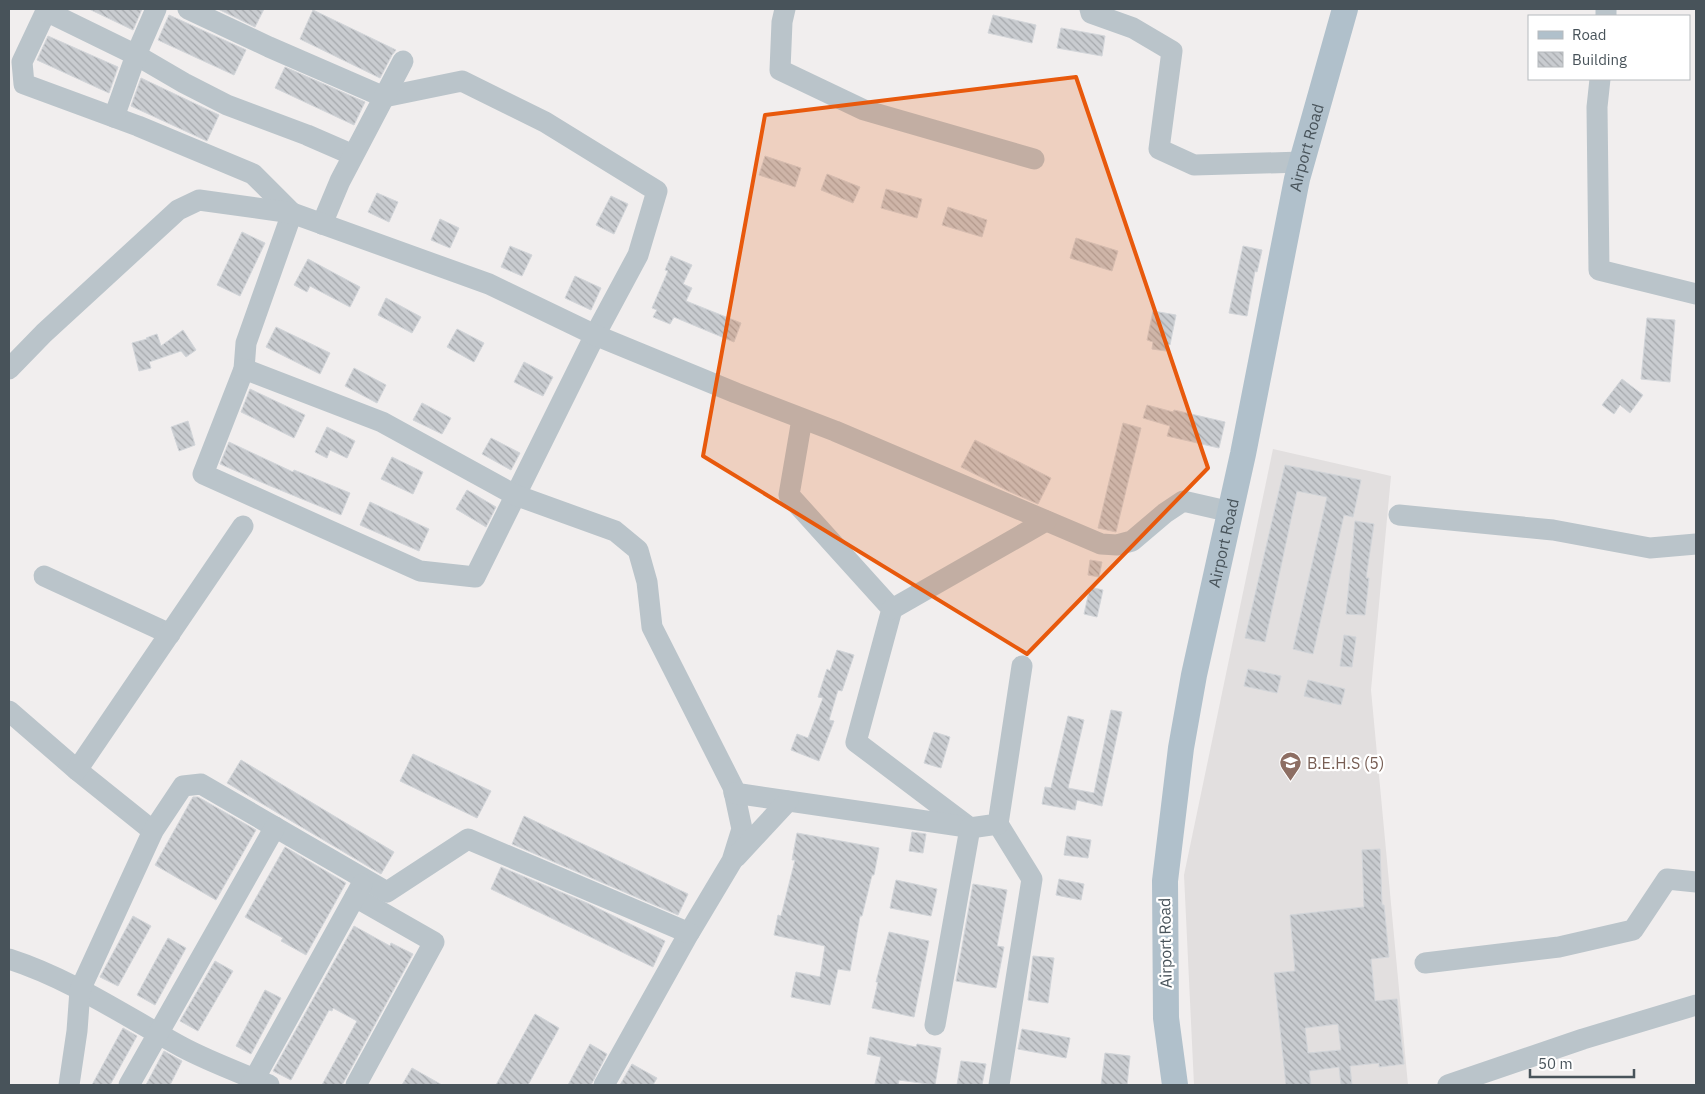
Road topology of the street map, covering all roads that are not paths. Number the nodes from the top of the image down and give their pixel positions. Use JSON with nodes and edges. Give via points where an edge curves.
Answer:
{"nodes":[{"id":1,"x":156,"y":9,"type":"edge"},
{"id":2,"x":188,"y":9,"type":"edge"},
{"id":3,"x":785,"y":9,"type":"edge"},
{"id":4,"x":1090,"y":9,"type":"edge"},
{"id":5,"x":1345,"y":9,"type":"edge"},
{"id":6,"x":46,"y":10,"type":"edge"},
{"id":7,"x":136,"y":55,"type":"junction"},
{"id":8,"x":403,"y":61,"type":"dead end"},
{"id":9,"x":1600,"y":80,"type":"edge"},
{"id":10,"x":384,"y":97,"type":"junction"},
{"id":11,"x":114,"y":117,"type":"junction"},
{"id":12,"x":353,"y":155,"type":"junction"},
{"id":13,"x":1034,"y":159,"type":"dead end"},
{"id":14,"x":1302,"y":162,"type":"junction"},
{"id":15,"x":292,"y":213,"type":"junction"},
{"id":16,"x":322,"y":224,"type":"junction"},
{"id":17,"x":1696,"y":294,"type":"edge"},
{"id":18,"x":595,"y":335,"type":"junction"},
{"id":19,"x":9,"y":369,"type":"edge"},
{"id":20,"x":244,"y":369,"type":"junction"},
{"id":21,"x":802,"y":419,"type":"junction"},
{"id":22,"x":515,"y":495,"type":"junction"},
{"id":23,"x":1231,"y":512,"type":"junction"},
{"id":24,"x":1400,"y":515,"type":"dead end"},
{"id":25,"x":1046,"y":521,"type":"junction"},
{"id":26,"x":243,"y":526,"type":"dead end"},
{"id":27,"x":1696,"y":544,"type":"edge"},
{"id":28,"x":44,"y":576,"type":"dead end"},
{"id":29,"x":892,"y":610,"type":"junction"},
{"id":30,"x":170,"y":634,"type":"junction"},
{"id":31,"x":1022,"y":666,"type":"dead end"},
{"id":32,"x":9,"y":711,"type":"edge"},
{"id":33,"x":77,"y":770,"type":"junction"},
{"id":34,"x":734,"y":793,"type":"junction"},
{"id":35,"x":788,"y":801,"type":"junction"},
{"id":36,"x":998,"y":824,"type":"junction"},
{"id":37,"x":275,"y":827,"type":"junction"},
{"id":38,"x":970,"y":828,"type":"junction"},
{"id":39,"x":153,"y":830,"type":"junction"},
{"id":40,"x":732,"y":861,"type":"junction"},
{"id":41,"x":1696,"y":882,"type":"edge"},
{"id":42,"x":360,"y":888,"type":"junction"},
{"id":43,"x":689,"y":933,"type":"junction"},
{"id":44,"x":9,"y":959,"type":"edge"},
{"id":45,"x":1425,"y":963,"type":"dead end"},
{"id":46,"x":80,"y":990,"type":"junction"},
{"id":47,"x":1696,"y":1005,"type":"edge"},
{"id":48,"x":935,"y":1025,"type":"dead end"},
{"id":49,"x":158,"y":1033,"type":"junction"},
{"id":50,"x":258,"y":1083,"type":"edge"},
{"id":51,"x":69,"y":1085,"type":"edge"},
{"id":52,"x":129,"y":1085,"type":"edge"},
{"id":53,"x":356,"y":1085,"type":"edge"},
{"id":54,"x":604,"y":1085,"type":"edge"},
{"id":55,"x":999,"y":1085,"type":"edge"},
{"id":56,"x":1175,"y":1085,"type":"edge"},
{"id":57,"x":1448,"y":1085,"type":"edge"}],
"edges":[{"from":1,"to":7,"type":"street"},
{"from":2,"to":10,"type":"street"},
{"from":3,"to":13,"type":"street","via":[[780,70],[864,110]]},
{"from":4,"to":14,"type":"street","via":[[1091,13],[1133,28],[1172,51],[1159,149],[1194,165]]},
{"from":5,"to":14,"type":"main road","name":"Airport Road"},
{"from":6,"to":7,"type":"street"},
{"from":6,"to":11,"type":"street","via":[[22,62],[24,84]]},
{"from":7,"to":11,"type":"street"},
{"from":7,"to":12,"type":"street","via":[[243,112]]},
{"from":8,"to":10,"type":"street"},
{"from":9,"to":17,"type":"street","via":[[1597,107],[1599,270]]},
{"from":10,"to":12,"type":"street"},
{"from":10,"to":18,"type":"street","via":[[462,80],[545,122],[657,191],[638,255]]},
{"from":11,"to":15,"type":"street","via":[[253,174]]},
{"from":12,"to":16,"type":"street"},
{"from":14,"to":23,"type":"main road","name":"Airport Road"},
{"from":15,"to":16,"type":"street"},
{"from":15,"to":19,"type":"street","via":[[200,200],[178,210]]},
{"from":15,"to":20,"type":"street","via":[[246,343]]},
{"from":16,"to":18,"type":"street","via":[[489,284]]},
{"from":18,"to":21,"type":"street"},
{"from":18,"to":22,"type":"street"},
{"from":20,"to":22,"type":"street","via":[[382,422]]},
{"from":20,"to":22,"type":"street","via":[[203,474],[420,571],[475,576]]},
{"from":21,"to":25,"type":"street"},
{"from":21,"to":29,"type":"street","via":[[789,495]]},
{"from":22,"to":34,"type":"street","via":[[615,531],[638,550],[647,582],[652,627]]},
{"from":23,"to":25,"type":"street","via":[[1183,501],[1132,541],[1117,546],[1101,544]]},
{"from":23,"to":56,"type":"main road","name":"Airport Road","via":[[1194,675],[1165,881],[1166,1018]]},
{"from":24,"to":27,"type":"street","via":[[1553,530],[1650,548]]},
{"from":25,"to":29,"type":"street"},
{"from":26,"to":30,"type":"street"},
{"from":28,"to":30,"type":"street"},
{"from":29,"to":38,"type":"street","via":[[856,742]]},
{"from":30,"to":33,"type":"street"},
{"from":31,"to":36,"type":"street"},
{"from":32,"to":33,"type":"street"},
{"from":33,"to":39,"type":"street"},
{"from":34,"to":35,"type":"street"},
{"from":34,"to":40,"type":"street","via":[[742,829]]},
{"from":35,"to":38,"type":"street"},
{"from":35,"to":40,"type":"street"},
{"from":36,"to":38,"type":"street"},
{"from":36,"to":55,"type":"street","via":[[1032,879]]},
{"from":37,"to":39,"type":"street","via":[[201,784],[183,786]]},
{"from":37,"to":42,"type":"street"},
{"from":37,"to":49,"type":"street"},
{"from":38,"to":48,"type":"street"},
{"from":39,"to":46,"type":"street"},
{"from":40,"to":43,"type":"street"},
{"from":41,"to":45,"type":"street","via":[[1666,879],[1633,930],[1560,947]]},
{"from":42,"to":43,"type":"street","via":[[387,892],[468,839]]},
{"from":42,"to":50,"type":"street"},
{"from":42,"to":53,"type":"street","via":[[434,942]]},
{"from":43,"to":54,"type":"street"},
{"from":44,"to":46,"type":"street"},
{"from":46,"to":49,"type":"street"},
{"from":46,"to":51,"type":"street"},
{"from":47,"to":57,"type":"street"},
{"from":49,"to":50,"type":"street"},
{"from":49,"to":52,"type":"street"}]}
